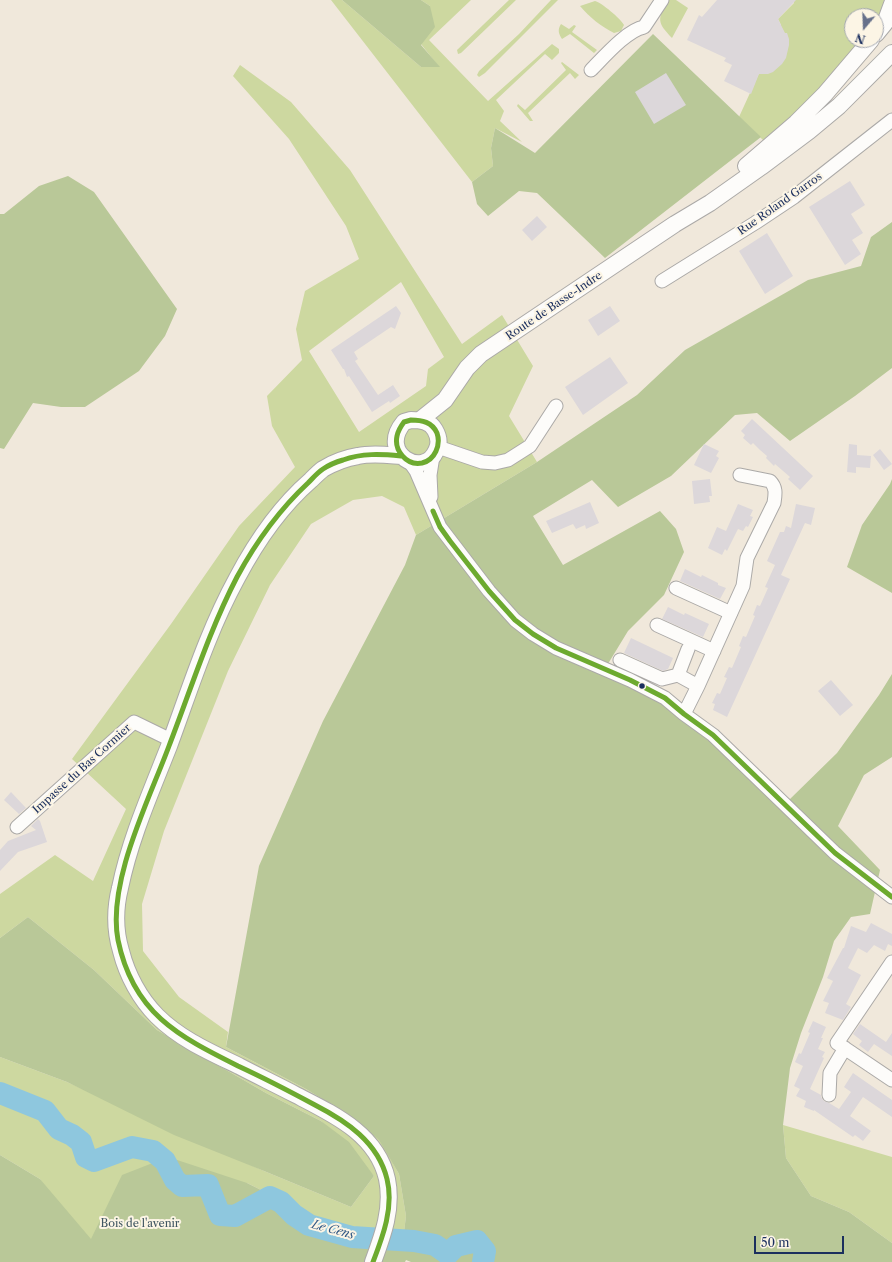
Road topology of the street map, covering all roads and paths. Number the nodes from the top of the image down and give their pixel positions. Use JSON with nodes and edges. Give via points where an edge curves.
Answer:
{"nodes":[{"id":1,"x":662,"y":0,"type":"edge"},
{"id":2,"x":892,"y":2,"type":"edge"},
{"id":3,"x":884,"y":23,"type":"edge"},
{"id":4,"x":864,"y":48,"type":"edge"},
{"id":5,"x":892,"y":52,"type":"edge"},
{"id":6,"x":591,"y":70,"type":"dead end"},
{"id":7,"x":892,"y":120,"type":"edge"},
{"id":8,"x":675,"y":224,"type":"junction"},
{"id":9,"x":662,"y":281,"type":"dead end"},
{"id":10,"x":445,"y":400,"type":"junction"},
{"id":11,"x":556,"y":406,"type":"dead end"},
{"id":12,"x":420,"y":420,"type":"junction"},
{"id":13,"x":397,"y":432,"type":"junction"},
{"id":14,"x":436,"y":446,"type":"junction"},
{"id":15,"x":360,"y":455,"type":"junction"},
{"id":16,"x":405,"y":459,"type":"junction"},
{"id":17,"x":740,"y":475,"type":"dead end"},
{"id":18,"x":433,"y":511,"type":"junction"},
{"id":19,"x":676,"y":588,"type":"dead end"},
{"id":20,"x":731,"y":613,"type":"junction"},
{"id":21,"x":657,"y":625,"type":"dead end"},
{"id":22,"x":688,"y":650,"type":"dead end"},
{"id":23,"x":714,"y":651,"type":"junction"},
{"id":24,"x":620,"y":660,"type":"dead end"},
{"id":25,"x":678,"y":675,"type":"junction"},
{"id":26,"x":698,"y":686,"type":"junction"},
{"id":27,"x":684,"y":714,"type":"junction"},
{"id":28,"x":171,"y":740,"type":"junction"},
{"id":29,"x":17,"y":827,"type":"dead end"},
{"id":30,"x":892,"y":897,"type":"edge"},
{"id":31,"x":892,"y":962,"type":"edge"},
{"id":32,"x":845,"y":1048,"type":"junction"},
{"id":33,"x":892,"y":1080,"type":"edge"},
{"id":34,"x":829,"y":1095,"type":"dead end"},
{"id":35,"x":375,"y":1258,"type":"edge"}],
"edges":[{"from":1,"to":6,"type":"street","via":[[643,25],[627,36]]},
{"from":2,"to":3,"type":"main road"},
{"from":4,"to":8,"type":"main road","name":"Route de Basse-Indre","via":[[796,123]]},
{"from":5,"to":8,"type":"main road","name":"Route de Basse-Indre","via":[[839,106],[809,131],[710,204]]},
{"from":7,"to":9,"type":"street","name":"Rue Roland Garros","via":[[794,197]]},
{"from":8,"to":10,"type":"main road","name":"Route de Basse-Indre","via":[[481,354],[467,368]]},
{"from":10,"to":12,"type":"main road","name":"Route de Basse-Indre"},
{"from":10,"to":14,"type":"main road","name":"Route de Basse-Indre"},
{"from":11,"to":14,"type":"street","via":[[530,446],[508,460],[482,462]]},
{"from":12,"to":13,"type":"main road","via":[[404,422]]},
{"from":12,"to":14,"type":"main road","via":[[434,429]]},
{"from":13,"to":15,"type":"main road"},
{"from":13,"to":16,"type":"main road","via":[[396,447]]},
{"from":14,"to":16,"type":"main road","via":[[428,460],[415,463]]},
{"from":14,"to":18,"type":"street","via":[[430,481]]},
{"from":15,"to":16,"type":"main road"},
{"from":15,"to":28,"type":"main road","via":[[322,470],[300,490],[279,514],[245,563],[210,635]]},
{"from":16,"to":18,"type":"street","via":[[416,471]]},
{"from":17,"to":20,"type":"street","via":[[770,481],[776,494],[747,558],[743,586]]},
{"from":18,"to":27,"type":"street","via":[[450,541],[515,620],[556,648],[665,698]]},
{"from":19,"to":20,"type":"street"},
{"from":20,"to":23,"type":"street"},
{"from":21,"to":23,"type":"street"},
{"from":22,"to":25,"type":"street"},
{"from":23,"to":26,"type":"street"},
{"from":24,"to":25,"type":"street","via":[[662,679]]},
{"from":25,"to":26,"type":"street"},
{"from":26,"to":27,"type":"street"},
{"from":27,"to":30,"type":"street","via":[[713,735],[836,853]]},
{"from":28,"to":29,"type":"street","name":"Impasse du Bas Cormier","via":[[134,722]]},
{"from":28,"to":35,"type":"main road","via":[[130,850],[120,888],[117,907],[120,951],[142,998],[157,1016],[178,1033],[203,1049],[341,1118],[363,1136],[379,1157],[387,1178],[388,1214]]},
{"from":31,"to":32,"type":"street","via":[[837,1043]]},
{"from":32,"to":33,"type":"street"},
{"from":32,"to":34,"type":"street","via":[[830,1073]]}]}
